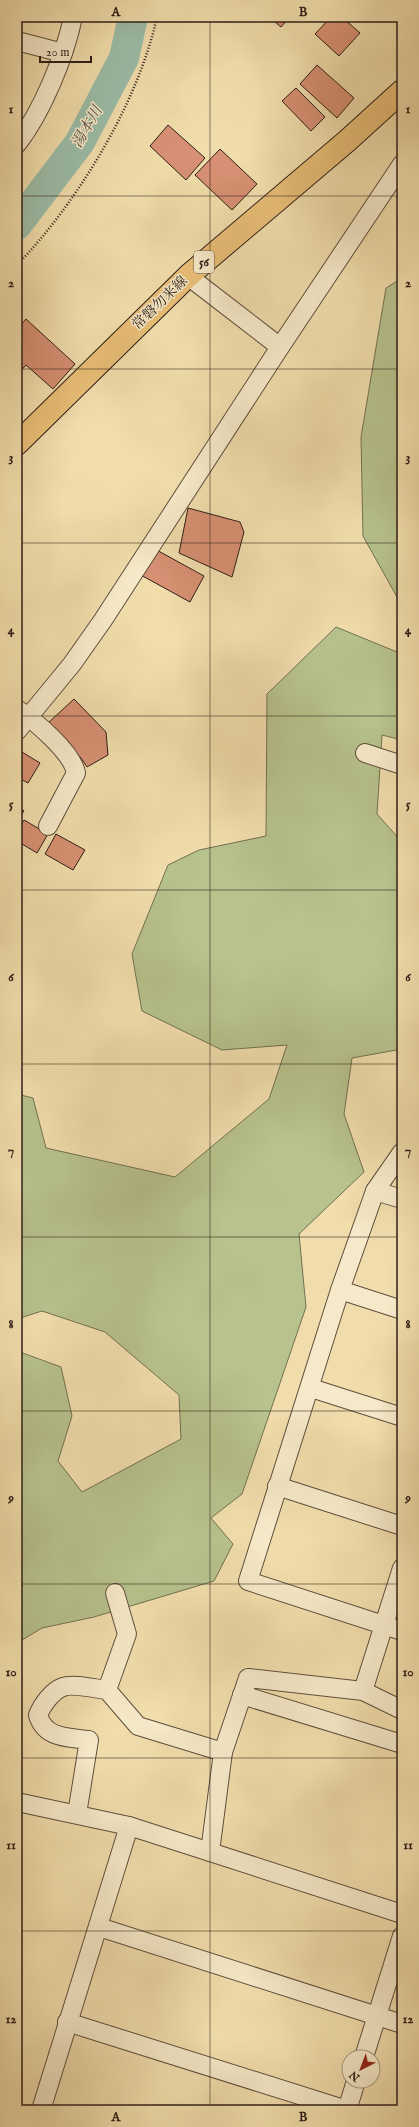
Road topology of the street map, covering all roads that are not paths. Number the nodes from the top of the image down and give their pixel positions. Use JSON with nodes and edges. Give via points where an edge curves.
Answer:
{"nodes":[{"id":1,"x":73,"y":17,"type":"edge"},
{"id":2,"x":17,"y":41,"type":"edge"},
{"id":3,"x":63,"y":53,"type":"junction"},
{"id":4,"x":402,"y":91,"type":"edge"},
{"id":5,"x":17,"y":144,"type":"edge"},
{"id":6,"x":402,"y":164,"type":"edge"},
{"id":7,"x":188,"y":276,"type":"junction"},
{"id":8,"x":280,"y":347,"type":"junction"},
{"id":9,"x":17,"y":444,"type":"edge"},
{"id":10,"x":23,"y":713,"type":"edge"},
{"id":11,"x":17,"y":731,"type":"edge"},
{"id":12,"x":365,"y":753,"type":"dead end"},
{"id":13,"x":402,"y":764,"type":"edge"},
{"id":14,"x":48,"y":826,"type":"dead end"},
{"id":15,"x":402,"y":1152,"type":"edge"},
{"id":16,"x":375,"y":1191,"type":"junction"},
{"id":17,"x":402,"y":1200,"type":"edge"},
{"id":18,"x":340,"y":1290,"type":"junction"},
{"id":19,"x":402,"y":1310,"type":"edge"},
{"id":20,"x":310,"y":1388,"type":"junction"},
{"id":21,"x":402,"y":1417,"type":"edge"},
{"id":22,"x":277,"y":1486,"type":"junction"},
{"id":23,"x":402,"y":1526,"type":"edge"},
{"id":24,"x":402,"y":1568,"type":"edge"},
{"id":25,"x":115,"y":1593,"type":"dead end"},
{"id":26,"x":384,"y":1625,"type":"junction"},
{"id":27,"x":402,"y":1631,"type":"edge"},
{"id":28,"x":107,"y":1690,"type":"junction"},
{"id":29,"x":363,"y":1690,"type":"junction"},
{"id":30,"x":242,"y":1695,"type":"junction"},
{"id":31,"x":402,"y":1710,"type":"edge"},
{"id":32,"x":402,"y":1744,"type":"edge"},
{"id":33,"x":223,"y":1752,"type":"junction"},
{"id":34,"x":17,"y":1802,"type":"edge"},
{"id":35,"x":77,"y":1814,"type":"junction"},
{"id":36,"x":129,"y":1826,"type":"junction"},
{"id":37,"x":210,"y":1852,"type":"junction"},
{"id":38,"x":402,"y":1914,"type":"edge"},
{"id":39,"x":99,"y":1927,"type":"junction"},
{"id":40,"x":402,"y":1936,"type":"edge"},
{"id":41,"x":378,"y":2015,"type":"junction"},
{"id":42,"x":67,"y":2022,"type":"junction"},
{"id":43,"x":402,"y":2024,"type":"edge"},
{"id":44,"x":367,"y":2049,"type":"edge"},
{"id":45,"x":354,"y":2089,"type":"edge"},
{"id":46,"x":41,"y":2110,"type":"edge"},
{"id":47,"x":347,"y":2110,"type":"edge"}],
"edges":[{"from":1,"to":3,"type":"street"},
{"from":2,"to":3,"type":"street"},
{"from":3,"to":5,"type":"street","via":[[44,100]]},
{"from":4,"to":7,"type":"main road","name":"常磐勿来線","number":"56","via":[[347,142]]},
{"from":6,"to":8,"type":"street"},
{"from":7,"to":8,"type":"street"},
{"from":7,"to":9,"type":"main road","name":"常磐勿来線","number":"56"},
{"from":8,"to":10,"type":"street","via":[[103,620],[72,664]]},
{"from":10,"to":11,"type":"street"},
{"from":10,"to":14,"type":"street","via":[[68,755],[76,773]]},
{"from":12,"to":13,"type":"street"},
{"from":15,"to":16,"type":"street"},
{"from":16,"to":17,"type":"street"},
{"from":16,"to":18,"type":"street"},
{"from":18,"to":19,"type":"street"},
{"from":18,"to":20,"type":"street"},
{"from":20,"to":21,"type":"street"},
{"from":20,"to":22,"type":"street"},
{"from":22,"to":23,"type":"street"},
{"from":22,"to":26,"type":"street","via":[[248,1581]]},
{"from":24,"to":26,"type":"street"},
{"from":25,"to":28,"type":"street","via":[[127,1634]]},
{"from":26,"to":27,"type":"street"},
{"from":26,"to":29,"type":"street"},
{"from":28,"to":33,"type":"street","via":[[138,1726]]},
{"from":28,"to":35,"type":"street","via":[[62,1687],[42,1705],[38,1715],[40,1725],[51,1734],[89,1740]]},
{"from":29,"to":30,"type":"street","via":[[248,1678]]},
{"from":29,"to":31,"type":"street"},
{"from":30,"to":32,"type":"street"},
{"from":30,"to":33,"type":"street"},
{"from":33,"to":37,"type":"street"},
{"from":34,"to":35,"type":"street"},
{"from":35,"to":36,"type":"street"},
{"from":36,"to":37,"type":"street"},
{"from":36,"to":39,"type":"street"},
{"from":37,"to":38,"type":"street"},
{"from":39,"to":41,"type":"street"},
{"from":39,"to":42,"type":"street"},
{"from":40,"to":41,"type":"street"},
{"from":41,"to":43,"type":"street"},
{"from":41,"to":44,"type":"street"},
{"from":42,"to":46,"type":"street"},
{"from":42,"to":47,"type":"street"},
{"from":45,"to":47,"type":"street"}]}
